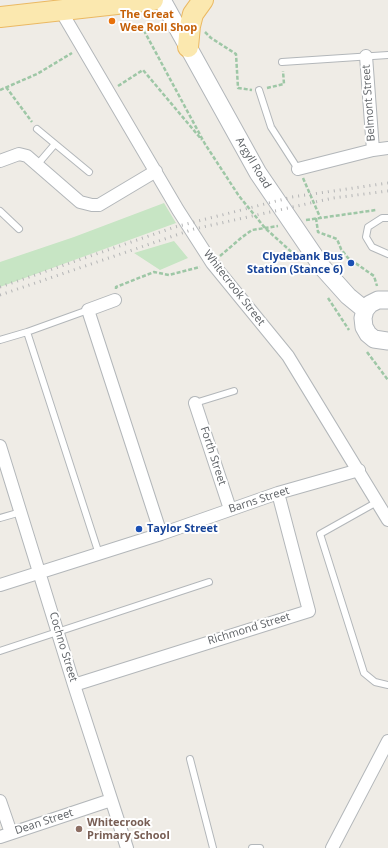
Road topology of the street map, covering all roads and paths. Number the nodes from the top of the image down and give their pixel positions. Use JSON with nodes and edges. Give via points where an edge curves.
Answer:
{"nodes":[{"id":1,"x":153,"y":0,"type":"edge"},
{"id":2,"x":162,"y":0,"type":"edge"},
{"id":3,"x":198,"y":7,"type":"edge"},
{"id":4,"x":0,"y":17,"type":"edge"},
{"id":5,"x":66,"y":19,"type":"junction"},
{"id":6,"x":141,"y":25,"type":"dead end"},
{"id":7,"x":83,"y":46,"type":"junction"},
{"id":8,"x":188,"y":48,"type":"junction"},
{"id":9,"x":388,"y":55,"type":"edge"},
{"id":10,"x":366,"y":56,"type":"junction"},
{"id":11,"x":282,"y":62,"type":"joint"},
{"id":12,"x":6,"y":88,"type":"junction"},
{"id":13,"x":0,"y":90,"type":"edge"},
{"id":14,"x":259,"y":90,"type":"junction"},
{"id":15,"x":109,"y":91,"type":"junction"},
{"id":16,"x":37,"y":129,"type":"joint"},
{"id":17,"x":55,"y":144,"type":"junction"},
{"id":18,"x":205,"y":144,"type":"junction"},
{"id":19,"x":388,"y":148,"type":"edge"},
{"id":20,"x":373,"y":150,"type":"junction"},
{"id":21,"x":0,"y":161,"type":"edge"},
{"id":22,"x":37,"y":165,"type":"junction"},
{"id":23,"x":298,"y":169,"type":"junction"},
{"id":24,"x":156,"y":171,"type":"junction"},
{"id":25,"x":89,"y":172,"type":"dead end"},
{"id":26,"x":380,"y":210,"type":"dead end"},
{"id":27,"x":0,"y":211,"type":"edge"},
{"id":28,"x":320,"y":217,"type":"junction"},
{"id":29,"x":316,"y":218,"type":"junction"},
{"id":30,"x":388,"y":218,"type":"edge"},
{"id":31,"x":291,"y":223,"type":"junction"},
{"id":32,"x":266,"y":228,"type":"junction"},
{"id":33,"x":19,"y":229,"type":"dead end"},
{"id":34,"x":388,"y":254,"type":"edge"},
{"id":35,"x":301,"y":261,"type":"dead end"},
{"id":36,"x":212,"y":263,"type":"junction"},
{"id":37,"x":383,"y":293,"type":"edge"},
{"id":38,"x":328,"y":297,"type":"dead end"},
{"id":39,"x":115,"y":300,"type":"joint"},
{"id":40,"x":88,"y":310,"type":"junction"},
{"id":41,"x":365,"y":310,"type":"junction"},
{"id":42,"x":27,"y":332,"type":"junction"},
{"id":43,"x":351,"y":334,"type":"dead end"},
{"id":44,"x":0,"y":340,"type":"edge"},
{"id":45,"x":388,"y":341,"type":"edge"},
{"id":46,"x":363,"y":349,"type":"dead end"},
{"id":47,"x":388,"y":380,"type":"edge"},
{"id":48,"x":234,"y":391,"type":"dead end"},
{"id":49,"x":195,"y":403,"type":"joint"},
{"id":50,"x":1,"y":450,"type":"edge"},
{"id":51,"x":359,"y":470,"type":"junction"},
{"id":52,"x":278,"y":493,"type":"junction"},
{"id":53,"x":378,"y":502,"type":"junction"},
{"id":54,"x":230,"y":509,"type":"junction"},
{"id":55,"x":21,"y":512,"type":"junction"},
{"id":56,"x":0,"y":518,"type":"edge"},
{"id":57,"x":388,"y":520,"type":"edge"},
{"id":58,"x":161,"y":534,"type":"junction"},
{"id":59,"x":99,"y":554,"type":"junction"},
{"id":60,"x":40,"y":572,"type":"junction"},
{"id":61,"x":209,"y":582,"type":"dead end"},
{"id":62,"x":0,"y":585,"type":"edge"},
{"id":63,"x":58,"y":632,"type":"junction"},
{"id":64,"x":0,"y":651,"type":"edge"},
{"id":65,"x":74,"y":685,"type":"junction"},
{"id":66,"x":388,"y":685,"type":"edge"},
{"id":67,"x":388,"y":741,"type":"edge"},
{"id":68,"x":190,"y":759,"type":"dead end"},
{"id":69,"x":111,"y":800,"type":"junction"},
{"id":70,"x":0,"y":801,"type":"edge"},
{"id":71,"x":6,"y":835,"type":"edge"},
{"id":72,"x":127,"y":848,"type":"edge"},
{"id":73,"x":213,"y":848,"type":"edge"},
{"id":74,"x":252,"y":848,"type":"edge"},
{"id":75,"x":260,"y":848,"type":"edge"},
{"id":76,"x":332,"y":848,"type":"edge"}],
"edges":[{"from":1,"to":5,"type":"main road"},
{"from":2,"to":8,"type":"street","name":"Argyll Road"},
{"from":3,"to":8,"type":"main road","via":[[190,26]]},
{"from":3,"to":14,"type":"path","via":[[198,25],[211,38],[236,54],[238,88]]},
{"from":4,"to":5,"type":"main road"},
{"from":5,"to":7,"type":"street","name":"Whitecrook Street"},
{"from":6,"to":18,"type":"path"},
{"from":7,"to":12,"type":"path","via":[[37,74]]},
{"from":7,"to":15,"type":"street","name":"Whitecrook Street"},
{"from":8,"to":31,"type":"street","name":"Argyll Road","via":[[258,173]]},
{"from":9,"to":10,"type":"lane"},
{"from":10,"to":11,"type":"lane"},
{"from":10,"to":20,"type":"street","name":"Belmont Street"},
{"from":11,"to":14,"type":"path","via":[[284,84]]},
{"from":12,"to":13,"type":"path"},
{"from":12,"to":16,"type":"path"},
{"from":14,"to":23,"type":"lane","via":[[271,127]]},
{"from":15,"to":18,"type":"path","via":[[143,70]]},
{"from":15,"to":24,"type":"street","name":"Whitecrook Street"},
{"from":16,"to":17,"type":"lane"},
{"from":17,"to":22,"type":"lane"},
{"from":17,"to":25,"type":"lane"},
{"from":18,"to":32,"type":"path","via":[[239,196]]},
{"from":19,"to":20,"type":"street","name":"Belmont Street"},
{"from":20,"to":23,"type":"street","name":"Belmont Street"},
{"from":21,"to":22,"type":"street","via":[[20,154],[27,156]]},
{"from":22,"to":24,"type":"street","via":[[80,202],[92,205],[99,205]]},
{"from":23,"to":28,"type":"path"},
{"from":24,"to":36,"type":"street","name":"Whitecrook Street"},
{"from":26,"to":28,"type":"path"},
{"from":27,"to":33,"type":"lane"},
{"from":28,"to":29,"type":"path"},
{"from":29,"to":31,"type":"path"},
{"from":29,"to":37,"type":"path","via":[[318,232],[337,239],[348,258],[374,276]]},
{"from":30,"to":34,"type":"lane","via":[[382,218],[368,227],[366,237],[372,247]]},
{"from":31,"to":32,"type":"path"},
{"from":31,"to":41,"type":"street","name":"Argyll Road","via":[[322,267],[348,296]]},
{"from":32,"to":35,"type":"path"},
{"from":32,"to":36,"type":"path","via":[[252,230]]},
{"from":36,"to":39,"type":"path","via":[[169,275],[154,272],[116,287]]},
{"from":36,"to":51,"type":"street","name":"Whitecrook Street","via":[[288,356]]},
{"from":37,"to":41,"type":"street"},
{"from":38,"to":43,"type":"path"},
{"from":39,"to":40,"type":"street"},
{"from":40,"to":42,"type":"lane"},
{"from":40,"to":58,"type":"street"},
{"from":41,"to":45,"type":"street","via":[[364,327],[368,334],[374,339]]},
{"from":42,"to":44,"type":"lane"},
{"from":42,"to":59,"type":"lane"},
{"from":46,"to":47,"type":"path"},
{"from":48,"to":49,"type":"lane"},
{"from":49,"to":54,"type":"street","name":"Forth Street"},
{"from":50,"to":55,"type":"street","name":"Cochno Street"},
{"from":51,"to":52,"type":"street","name":"Barns Street"},
{"from":51,"to":53,"type":"street","name":"Whitecrook Street"},
{"from":52,"to":54,"type":"street","name":"Barns Street"},
{"from":52,"to":65,"type":"street","name":"Richmond Street","via":[[309,611]]},
{"from":53,"to":57,"type":"street","name":"Whitecrook Street"},
{"from":53,"to":66,"type":"lane","via":[[320,534],[364,673],[375,682]]},
{"from":54,"to":58,"type":"street","name":"Barns Street"},
{"from":55,"to":56,"type":"lane"},
{"from":55,"to":60,"type":"street","name":"Cochno Street"},
{"from":58,"to":59,"type":"street","name":"Barns Street"},
{"from":59,"to":60,"type":"street","name":"Barns Street"},
{"from":60,"to":62,"type":"street","name":"Barns Street"},
{"from":60,"to":63,"type":"street","name":"Cochno Street"},
{"from":61,"to":63,"type":"lane"},
{"from":63,"to":64,"type":"lane"},
{"from":63,"to":65,"type":"street","name":"Cochno Street"},
{"from":65,"to":69,"type":"street","name":"Cochno Street"},
{"from":67,"to":76,"type":"street"},
{"from":68,"to":73,"type":"lane"},
{"from":69,"to":71,"type":"street","name":"Dean Street"},
{"from":69,"to":72,"type":"street","name":"Cochno Street"},
{"from":70,"to":71,"type":"street"},
{"from":74,"to":75,"type":"lane"}]}
